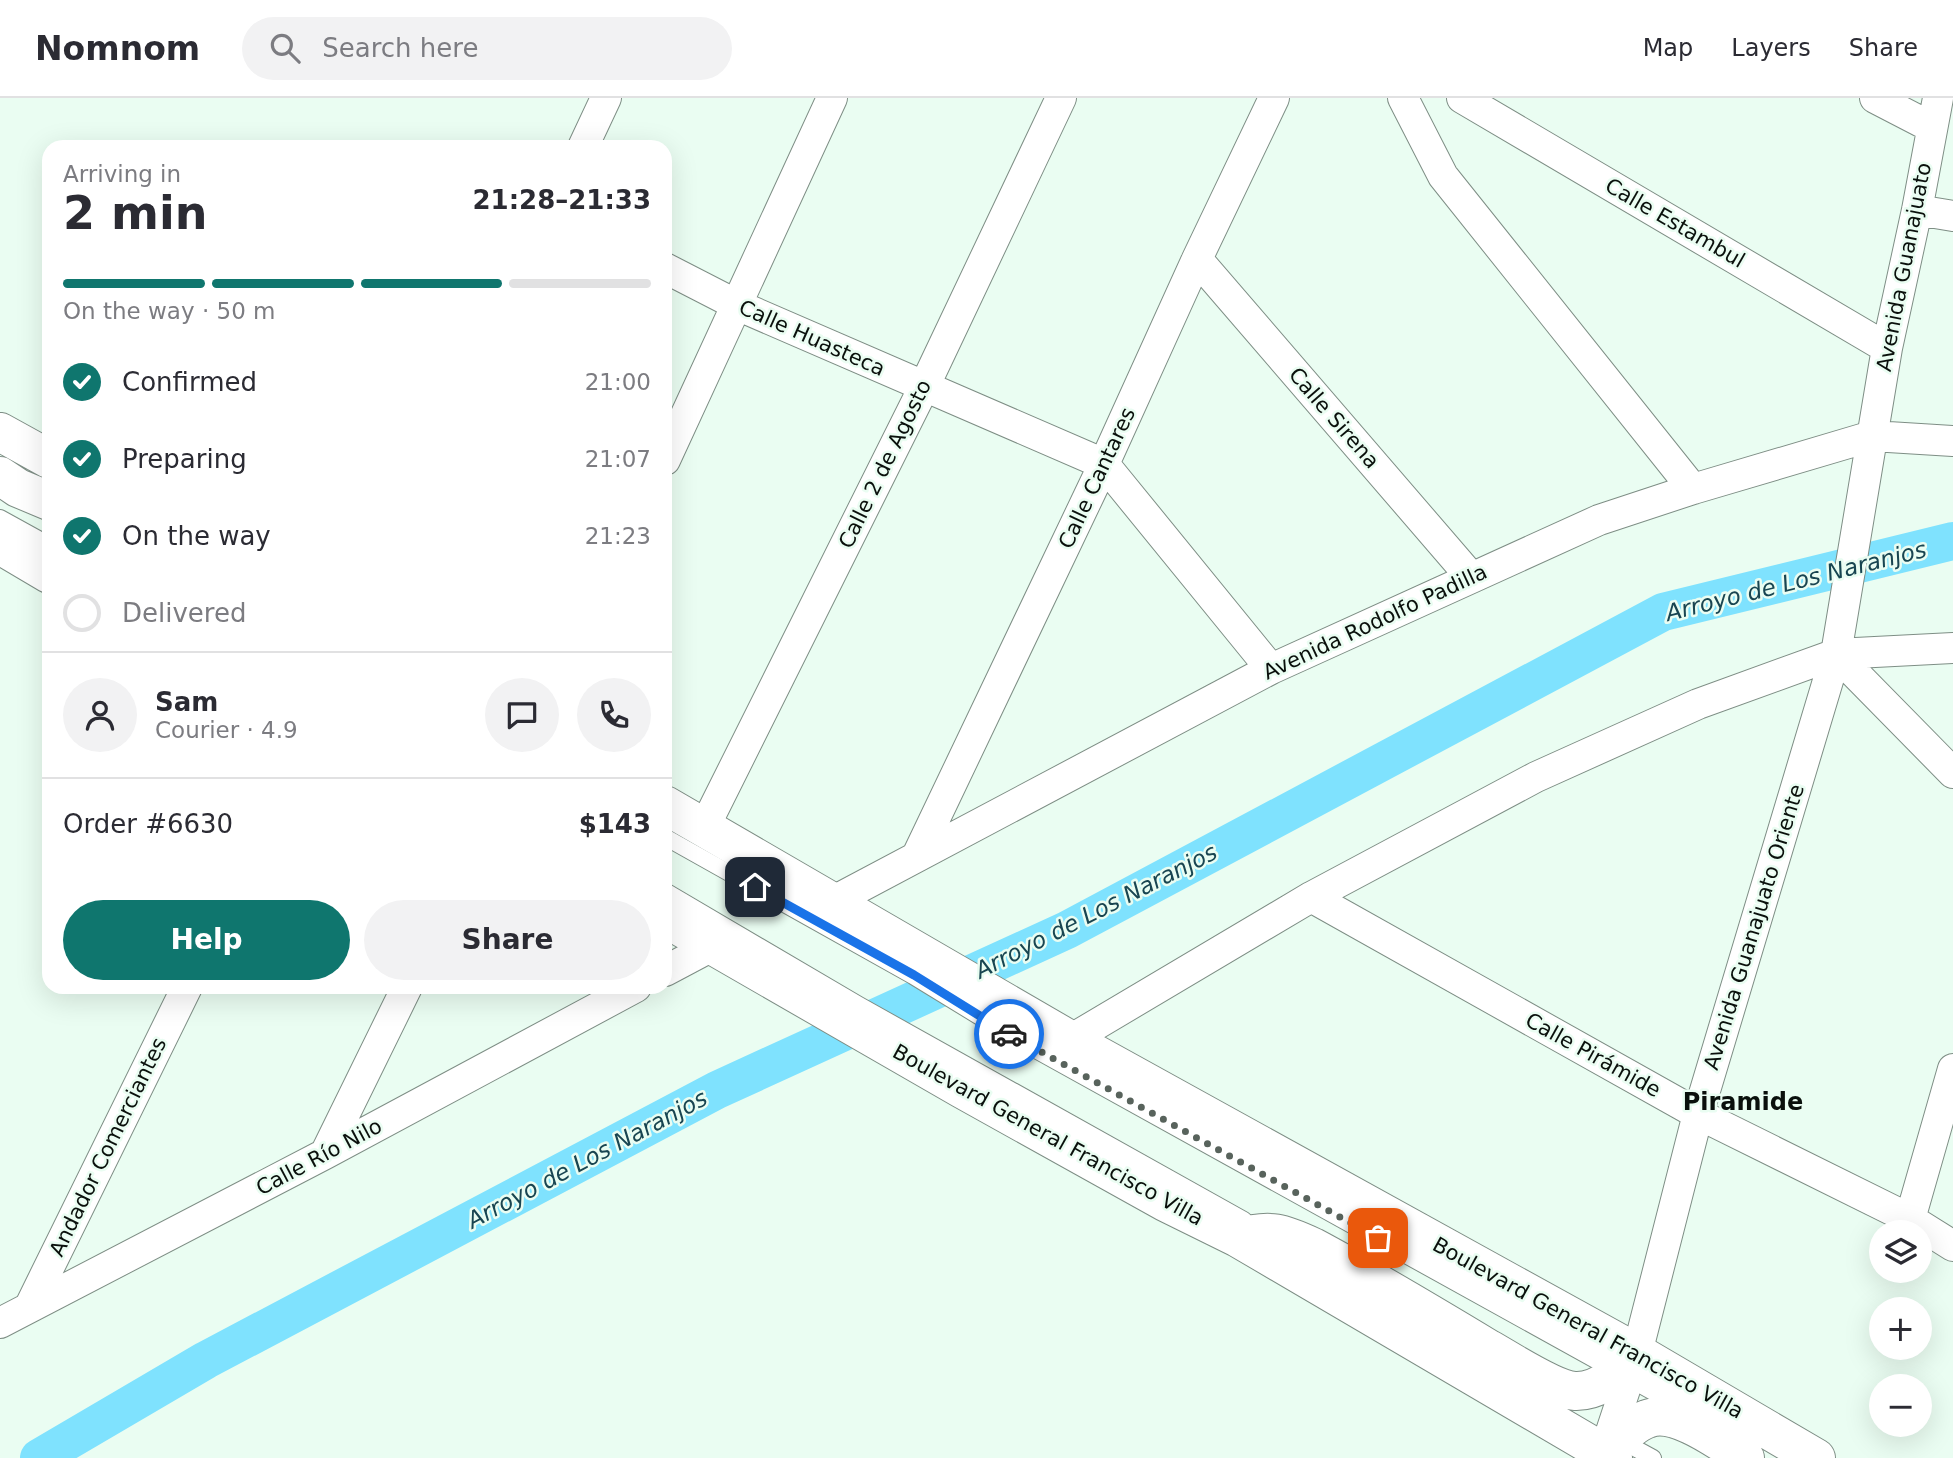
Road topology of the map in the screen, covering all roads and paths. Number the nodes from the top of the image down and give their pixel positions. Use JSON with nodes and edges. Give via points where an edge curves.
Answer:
{"nodes":[{"id":1,"x":606,"y":98,"type":"edge"},
{"id":2,"x":832,"y":98,"type":"edge"},
{"id":3,"x":1061,"y":98,"type":"edge"},
{"id":4,"x":1274,"y":98,"type":"edge"},
{"id":5,"x":1403,"y":98,"type":"edge"},
{"id":6,"x":1462,"y":98,"type":"edge"},
{"id":7,"x":1875,"y":98,"type":"edge"},
{"id":8,"x":1938,"y":98,"type":"edge"},
{"id":9,"x":1931,"y":127,"type":"junction"},
{"id":10,"x":586,"y":140,"type":"edge"},
{"id":11,"x":1917,"y":210,"type":"junction"},
{"id":12,"x":1953,"y":216,"type":"edge"},
{"id":13,"x":1197,"y":259,"type":"junction"},
{"id":14,"x":672,"y":272,"type":"edge"},
{"id":15,"x":737,"y":305,"type":"junction"},
{"id":16,"x":1887,"y":348,"type":"junction"},
{"id":17,"x":924,"y":387,"type":"junction"},
{"id":18,"x":0,"y":432,"type":"edge"},
{"id":19,"x":1872,"y":436,"type":"junction"},
{"id":20,"x":1953,"y":441,"type":"edge"},
{"id":21,"x":672,"y":445,"type":"edge"},
{"id":22,"x":42,"y":455,"type":"edge"},
{"id":23,"x":0,"y":460,"type":"edge"},
{"id":24,"x":1104,"y":464,"type":"junction"},
{"id":25,"x":0,"y":475,"type":"edge"},
{"id":26,"x":42,"y":484,"type":"edge"},
{"id":27,"x":1693,"y":489,"type":"junction"},
{"id":28,"x":42,"y":498,"type":"edge"},
{"id":29,"x":0,"y":518,"type":"edge"},
{"id":30,"x":42,"y":541,"type":"edge"},
{"id":31,"x":0,"y":545,"type":"edge"},
{"id":32,"x":42,"y":571,"type":"edge"},
{"id":33,"x":1471,"y":577,"type":"junction"},
{"id":34,"x":1953,"y":648,"type":"edge"},
{"id":35,"x":1836,"y":654,"type":"junction"},
{"id":36,"x":1271,"y":669,"type":"junction"},
{"id":37,"x":1953,"y":773,"type":"edge"},
{"id":38,"x":672,"y":810,"type":"edge"},
{"id":39,"x":704,"y":828,"type":"junction"},
{"id":40,"x":672,"y":840,"type":"edge"},
{"id":41,"x":917,"y":856,"type":"junction"},
{"id":42,"x":672,"y":896,"type":"edge"},
{"id":43,"x":1311,"y":897,"type":"junction"},
{"id":44,"x":830,"y":903,"type":"junction"},
{"id":45,"x":672,"y":922,"type":"edge"},
{"id":46,"x":714,"y":945,"type":"junction"},
{"id":47,"x":672,"y":967,"type":"edge"},
{"id":48,"x":924,"y":968,"type":"junction"},
{"id":49,"x":184,"y":994,"type":"edge"},
{"id":50,"x":404,"y":994,"type":"edge"},
{"id":51,"x":623,"y":994,"type":"edge"},
{"id":52,"x":848,"y":1010,"type":"junction"},
{"id":53,"x":993,"y":1010,"type":"junction"},
{"id":54,"x":1070,"y":1040,"type":"junction"},
{"id":55,"x":1953,"y":1069,"type":"edge"},
{"id":56,"x":1698,"y":1114,"type":"junction"},
{"id":57,"x":326,"y":1154,"type":"junction"},
{"id":58,"x":1910,"y":1219,"type":"junction"},
{"id":59,"x":1250,"y":1235,"type":"junction"},
{"id":60,"x":1953,"y":1246,"type":"edge"},
{"id":61,"x":30,"y":1306,"type":"junction"},
{"id":62,"x":0,"y":1323,"type":"edge"},
{"id":63,"x":1629,"y":1368,"type":"junction"},
{"id":64,"x":1563,"y":1406,"type":"dead end"},
{"id":65,"x":1609,"y":1442,"type":"edge"},
{"id":66,"x":1751,"y":1455,"type":"edge"},
{"id":67,"x":1653,"y":1458,"type":"edge"},
{"id":68,"x":1816,"y":1458,"type":"edge"}],
"edges":[{"from":1,"to":10,"type":"street"},
{"from":2,"to":15,"type":"street"},
{"from":3,"to":17,"type":"street","name":"Calle 2 de Agosto"},
{"from":4,"to":13,"type":"street","name":"Calle Cantares"},
{"from":5,"to":27,"type":"street","via":[[1443,176]]},
{"from":6,"to":16,"type":"street","name":"Calle Estambul"},
{"from":7,"to":9,"type":"street"},
{"from":8,"to":9,"type":"street","name":"Avenida Guanajuato"},
{"from":9,"to":11,"type":"street","name":"Avenida Guanajuato"},
{"from":11,"to":12,"type":"street"},
{"from":11,"to":16,"type":"street","name":"Avenida Guanajuato"},
{"from":13,"to":24,"type":"street","name":"Calle Cantares"},
{"from":13,"to":33,"type":"street","name":"Calle Sirena"},
{"from":14,"to":15,"type":"street","name":"Calle Huasteca"},
{"from":15,"to":17,"type":"street","name":"Calle Huasteca"},
{"from":15,"to":21,"type":"street"},
{"from":16,"to":19,"type":"street","name":"Avenida Guanajuato"},
{"from":17,"to":24,"type":"street","name":"Calle Huasteca"},
{"from":17,"to":39,"type":"street","name":"Calle 2 de Agosto"},
{"from":18,"to":22,"type":"main road"},
{"from":19,"to":20,"type":"street","name":"Avenida Rodolfo Padilla"},
{"from":19,"to":27,"type":"street","name":"Avenida Rodolfo Padilla"},
{"from":19,"to":35,"type":"street","name":"Avenida Guanajuato Oriente"},
{"from":23,"to":26,"type":"lane"},
{"from":24,"to":36,"type":"street","name":"Calle Huasteca"},
{"from":24,"to":41,"type":"street","name":"Calle Cantares"},
{"from":25,"to":28,"type":"main road"},
{"from":27,"to":33,"type":"street","name":"Avenida Rodolfo Padilla","via":[[1599,520]]},
{"from":29,"to":30,"type":"lane"},
{"from":31,"to":32,"type":"main road"},
{"from":33,"to":36,"type":"street","name":"Avenida Rodolfo Padilla"},
{"from":34,"to":35,"type":"street"},
{"from":35,"to":37,"type":"street"},
{"from":35,"to":43,"type":"street","via":[[1698,704],[1536,777]]},
{"from":35,"to":56,"type":"street","name":"Avenida Guanajuato Oriente"},
{"from":36,"to":41,"type":"street","name":"Avenida Rodolfo Padilla"},
{"from":38,"to":39,"type":"main road","name":"Boulevard General Francisco Villa"},
{"from":39,"to":44,"type":"main road","name":"Boulevard General Francisco Villa"},
{"from":40,"to":48,"type":"lane"},
{"from":41,"to":44,"type":"street","name":"Avenida Rodolfo Padilla"},
{"from":42,"to":52,"type":"lane"},
{"from":43,"to":54,"type":"street"},
{"from":43,"to":56,"type":"street","name":"Calle Pirámide"},
{"from":44,"to":48,"type":"main road","name":"Boulevard General Francisco Villa"},
{"from":45,"to":46,"type":"main road","name":"Boulevard General Francisco Villa"},
{"from":46,"to":47,"type":"street"},
{"from":46,"to":52,"type":"main road","name":"Boulevard General Francisco Villa"},
{"from":48,"to":53,"type":"main road","name":"Boulevard General Francisco Villa"},
{"from":49,"to":61,"type":"street","name":"Andador Comerciantes"},
{"from":50,"to":57,"type":"street"},
{"from":51,"to":57,"type":"street","name":"Calle Río Nilo"},
{"from":52,"to":59,"type":"main road","name":"Boulevard General Francisco Villa","via":[[1165,1202]]},
{"from":53,"to":54,"type":"main road","name":"Boulevard General Francisco Villa"},
{"from":53,"to":63,"type":"lane"},
{"from":54,"to":63,"type":"main road","name":"Boulevard General Francisco Villa"},
{"from":55,"to":58,"type":"street"},
{"from":56,"to":58,"type":"street","name":"Calle Pirámide"},
{"from":56,"to":63,"type":"street","name":"Avenida Guanajuato Oriente"},
{"from":57,"to":61,"type":"street","name":"Calle Río Nilo"},
{"from":58,"to":60,"type":"street","name":"Calle Pirámide"},
{"from":59,"to":63,"type":"main road","via":[[1291,1237],[1313,1247],[1564,1389],[1587,1390]]},
{"from":59,"to":64,"type":"lane"},
{"from":59,"to":65,"type":"main road","name":"Boulevard General Francisco Villa"},
{"from":61,"to":62,"type":"street","name":"Calle Río Nilo"},
{"from":63,"to":65,"type":"street","name":"Avenida Guanajuato Oriente"},
{"from":63,"to":66,"type":"lane"},
{"from":63,"to":68,"type":"main road","name":"Boulevard General Francisco Villa"},
{"from":65,"to":66,"type":"main road","via":[[1636,1424],[1660,1416],[1690,1424]]},
{"from":65,"to":67,"type":"lane"}]}
